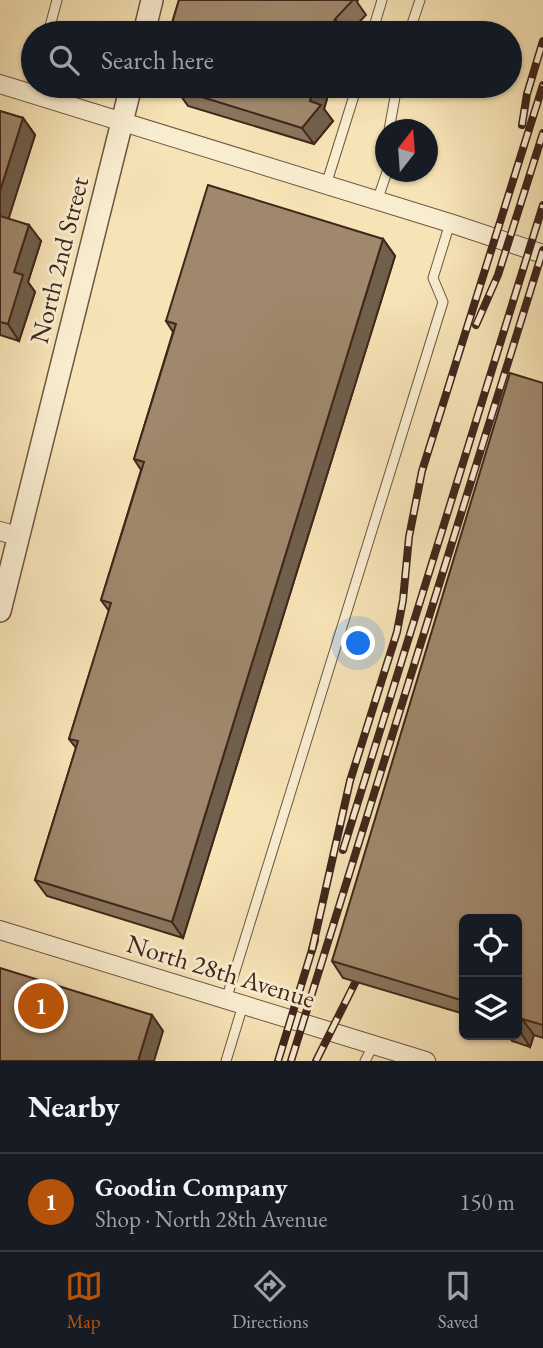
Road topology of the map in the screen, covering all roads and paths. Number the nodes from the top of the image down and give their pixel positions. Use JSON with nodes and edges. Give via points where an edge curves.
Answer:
{"nodes":[{"id":1,"x":57,"y":0,"type":"edge"},
{"id":2,"x":152,"y":0,"type":"edge"},
{"id":3,"x":382,"y":0,"type":"edge"},
{"id":4,"x":420,"y":0,"type":"edge"},
{"id":5,"x":51,"y":21,"type":"edge"},
{"id":6,"x":147,"y":21,"type":"edge"},
{"id":7,"x":376,"y":21,"type":"edge"},
{"id":8,"x":413,"y":21,"type":"edge"},
{"id":9,"x":0,"y":84,"type":"edge"},
{"id":10,"x":21,"y":90,"type":"edge"},
{"id":11,"x":46,"y":98,"type":"edge"},
{"id":12,"x":128,"y":98,"type":"edge"},
{"id":13,"x":353,"y":98,"type":"edge"},
{"id":14,"x":395,"y":98,"type":"edge"},
{"id":15,"x":391,"y":119,"type":"edge"},
{"id":16,"x":122,"y":121,"type":"junction"},
{"id":17,"x":384,"y":182,"type":"edge"},
{"id":18,"x":326,"y":185,"type":"junction"},
{"id":19,"x":377,"y":201,"type":"junction"},
{"id":20,"x":450,"y":223,"type":"junction"},
{"id":21,"x":543,"y":254,"type":"edge"},
{"id":22,"x":9,"y":534,"type":"edge"},
{"id":23,"x":0,"y":611,"type":"edge"},
{"id":24,"x":0,"y":930,"type":"edge"},
{"id":25,"x":226,"y":1000,"type":"junction"},
{"id":26,"x":243,"y":1005,"type":"junction"},
{"id":27,"x":369,"y":1053,"type":"edge"},
{"id":28,"x":226,"y":1061,"type":"edge"},
{"id":29,"x":426,"y":1061,"type":"edge"}],
"edges":[{"from":1,"to":5,"type":"lane"},
{"from":2,"to":6,"type":"street"},
{"from":3,"to":7,"type":"lane"},
{"from":4,"to":8,"type":"lane"},
{"from":9,"to":10,"type":"street"},
{"from":11,"to":16,"type":"street"},
{"from":12,"to":16,"type":"street","name":"North 2nd Street"},
{"from":13,"to":18,"type":"lane"},
{"from":14,"to":15,"type":"lane"},
{"from":16,"to":18,"type":"street"},
{"from":16,"to":22,"type":"street","name":"North 2nd Street"},
{"from":17,"to":19,"type":"lane"},
{"from":18,"to":19,"type":"street"},
{"from":19,"to":20,"type":"street"},
{"from":20,"to":21,"type":"street"},
{"from":20,"to":25,"type":"lane","via":[[433,278],[443,302]]},
{"from":22,"to":23,"type":"street","name":"North 2nd Street"},
{"from":24,"to":25,"type":"street","name":"North 28th Avenue"},
{"from":25,"to":26,"type":"street","name":"North 28th Avenue"},
{"from":26,"to":27,"type":"street","name":"North 28th Avenue"},
{"from":26,"to":28,"type":"lane"},
{"from":27,"to":29,"type":"street","name":"North 28th Avenue"}]}
